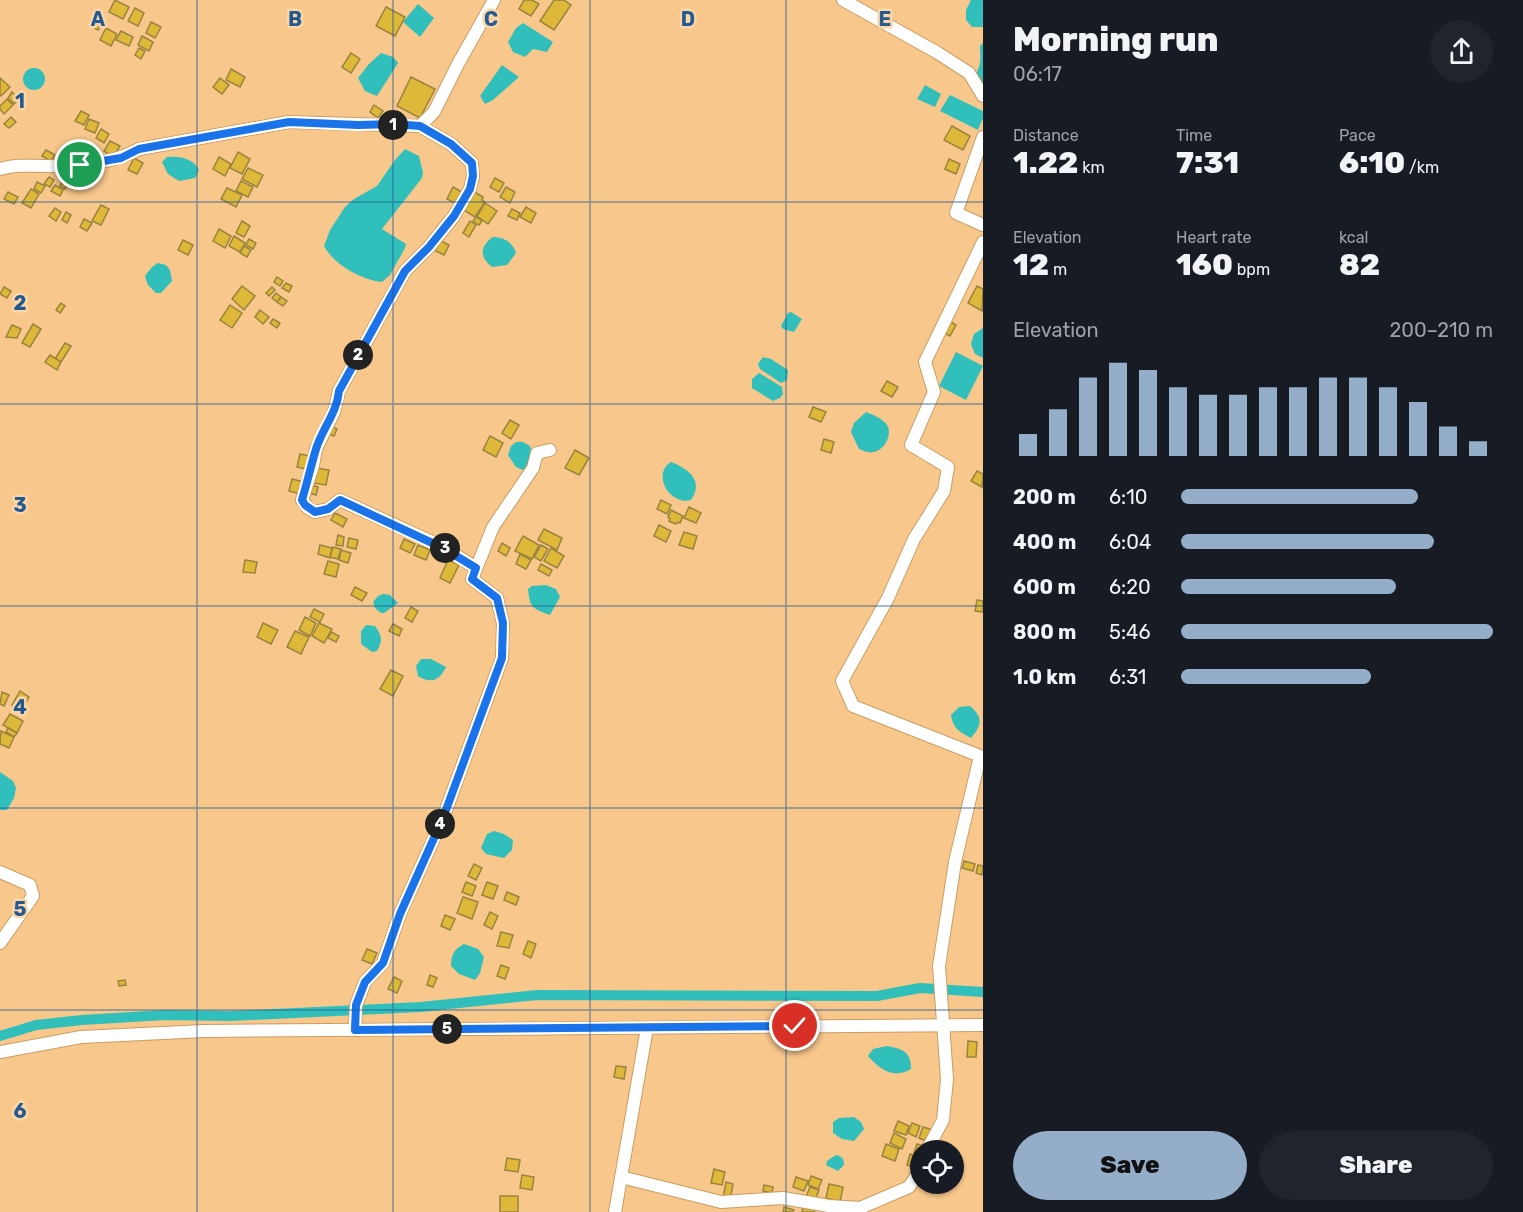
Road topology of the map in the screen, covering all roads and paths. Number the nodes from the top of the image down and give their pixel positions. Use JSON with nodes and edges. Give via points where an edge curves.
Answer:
{"nodes":[{"id":1,"x":494,"y":0,"type":"edge"},
{"id":2,"x":843,"y":0,"type":"edge"},
{"id":3,"x":983,"y":96,"type":"edge"},
{"id":4,"x":420,"y":126,"type":"junction"},
{"id":5,"x":983,"y":137,"type":"edge"},
{"id":6,"x":0,"y":169,"type":"edge"},
{"id":7,"x":983,"y":225,"type":"edge"},
{"id":8,"x":983,"y":242,"type":"edge"},
{"id":9,"x":550,"y":450,"type":"dead end"},
{"id":10,"x":476,"y":568,"type":"junction"},
{"id":11,"x":0,"y":872,"type":"edge"},
{"id":12,"x":0,"y":943,"type":"edge"},
{"id":13,"x":943,"y":1024,"type":"junction"},
{"id":14,"x":983,"y":1024,"type":"edge"},
{"id":15,"x":355,"y":1027,"type":"junction"},
{"id":16,"x":646,"y":1028,"type":"junction"},
{"id":17,"x":0,"y":1052,"type":"edge"},
{"id":18,"x":932,"y":1140,"type":"edge"},
{"id":19,"x":621,"y":1177,"type":"junction"},
{"id":20,"x":910,"y":1186,"type":"edge"},
{"id":21,"x":615,"y":1212,"type":"edge"}],
"edges":[{"from":1,"to":4,"type":"street","via":[[434,112]]},
{"from":2,"to":3,"type":"street","via":[[969,73]]},
{"from":4,"to":6,"type":"street","via":[[282,122],[139,149],[121,158],[80,165],[16,164]]},
{"from":4,"to":10,"type":"street","via":[[451,144],[472,163],[472,184],[454,216],[405,271],[348,372],[316,449],[302,500],[315,512],[340,500],[443,548]]},
{"from":5,"to":7,"type":"street","via":[[956,213]]},
{"from":8,"to":13,"type":"street","via":[[925,362],[934,392],[910,445],[948,467],[944,490],[914,539],[888,598],[842,681],[853,706],[980,756],[956,862],[939,966]]},
{"from":9,"to":10,"type":"street","via":[[537,453],[533,468],[493,527]]},
{"from":10,"to":15,"type":"street","via":[[472,579],[497,598],[503,623],[502,658],[443,818],[400,914],[383,963],[365,982],[356,1005]]},
{"from":11,"to":12,"type":"street","via":[[30,885],[33,896]]},
{"from":13,"to":14,"type":"street"},
{"from":13,"to":16,"type":"street"},
{"from":13,"to":18,"type":"street","via":[[947,1079],[943,1120]]},
{"from":15,"to":16,"type":"street"},
{"from":15,"to":17,"type":"street","via":[[81,1037]]},
{"from":16,"to":19,"type":"street"},
{"from":19,"to":20,"type":"street","via":[[721,1202],[783,1198],[860,1208]]},
{"from":19,"to":21,"type":"street"}]}
